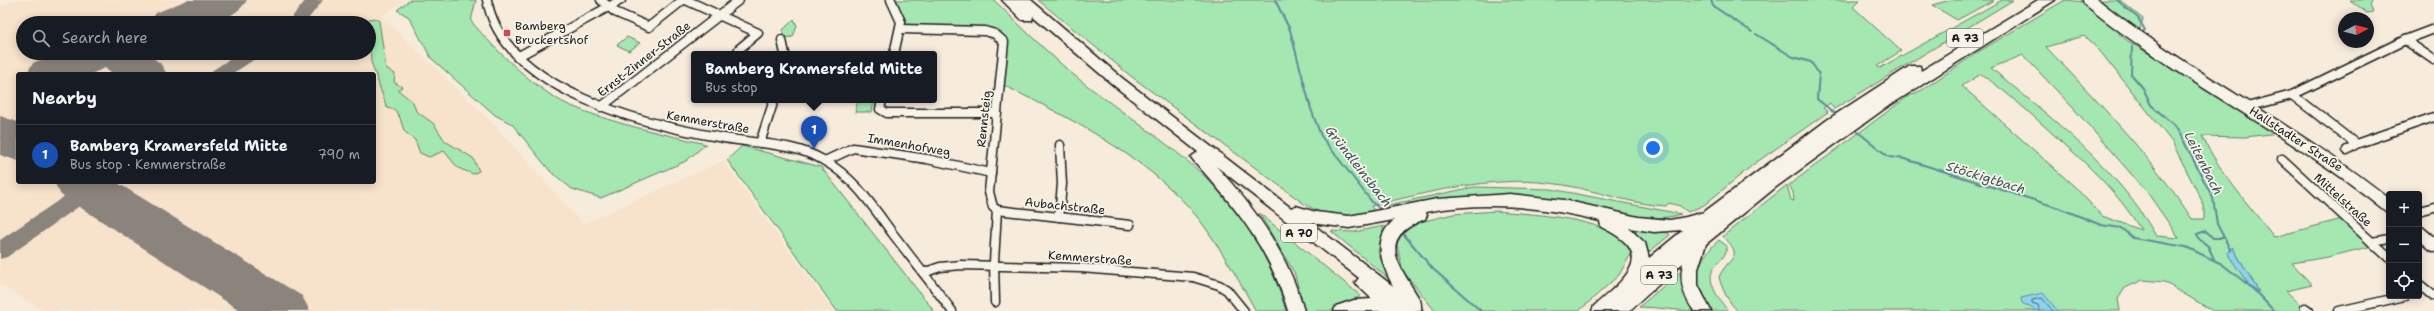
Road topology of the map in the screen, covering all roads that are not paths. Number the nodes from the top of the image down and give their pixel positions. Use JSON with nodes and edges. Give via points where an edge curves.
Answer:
{"nodes":[{"id":1,"x":487,"y":0,"type":"edge"},
{"id":2,"x":601,"y":0,"type":"edge"},
{"id":3,"x":621,"y":0,"type":"edge"},
{"id":4,"x":684,"y":0,"type":"edge"},
{"id":5,"x":739,"y":0,"type":"edge"},
{"id":6,"x":891,"y":0,"type":"edge"},
{"id":7,"x":1009,"y":0,"type":"edge"},
{"id":8,"x":1023,"y":0,"type":"edge"},
{"id":9,"x":2029,"y":0,"type":"edge"},
{"id":10,"x":2048,"y":0,"type":"edge"},
{"id":11,"x":2089,"y":0,"type":"edge"},
{"id":12,"x":608,"y":7,"type":"junction"},
{"id":13,"x":720,"y":14,"type":"junction"},
{"id":14,"x":901,"y":29,"type":"junction"},
{"id":15,"x":2434,"y":29,"type":"edge"},
{"id":16,"x":782,"y":40,"type":"dead end"},
{"id":17,"x":2405,"y":40,"type":"junction"},
{"id":18,"x":738,"y":51,"type":"edge"},
{"id":19,"x":784,"y":51,"type":"edge"},
{"id":20,"x":895,"y":51,"type":"edge"},
{"id":21,"x":517,"y":57,"type":"junction"},
{"id":22,"x":2434,"y":60,"type":"edge"},
{"id":23,"x":1907,"y":80,"type":"junction"},
{"id":24,"x":2292,"y":95,"type":"junction"},
{"id":25,"x":773,"y":103,"type":"edge"},
{"id":26,"x":881,"y":103,"type":"edge"},
{"id":27,"x":601,"y":107,"type":"junction"},
{"id":28,"x":2247,"y":107,"type":"junction"},
{"id":29,"x":997,"y":113,"type":"junction"},
{"id":30,"x":2434,"y":117,"type":"edge"},
{"id":31,"x":760,"y":142,"type":"junction"},
{"id":32,"x":2356,"y":144,"type":"junction"},
{"id":33,"x":1060,"y":145,"type":"dead end"},
{"id":34,"x":2347,"y":150,"type":"dead end"},
{"id":35,"x":1199,"y":157,"type":"junction"},
{"id":36,"x":2282,"y":159,"type":"dead end"},
{"id":37,"x":825,"y":161,"type":"junction"},
{"id":38,"x":991,"y":173,"type":"junction"},
{"id":39,"x":2386,"y":204,"type":"edge"},
{"id":40,"x":1282,"y":207,"type":"junction"},
{"id":41,"x":2434,"y":207,"type":"edge"},
{"id":42,"x":2422,"y":209,"type":"edge"},
{"id":43,"x":998,"y":210,"type":"junction"},
{"id":44,"x":1715,"y":216,"type":"junction"},
{"id":45,"x":1059,"y":217,"type":"junction"},
{"id":46,"x":1397,"y":222,"type":"junction"},
{"id":47,"x":1130,"y":225,"type":"dead end"},
{"id":48,"x":1693,"y":234,"type":"junction"},
{"id":49,"x":2422,"y":235,"type":"edge"},
{"id":50,"x":2386,"y":240,"type":"edge"},
{"id":51,"x":2372,"y":242,"type":"junction"},
{"id":52,"x":2434,"y":245,"type":"edge"},
{"id":53,"x":2386,"y":255,"type":"edge"},
{"id":54,"x":994,"y":266,"type":"junction"},
{"id":55,"x":923,"y":273,"type":"junction"},
{"id":56,"x":1634,"y":280,"type":"junction"},
{"id":57,"x":2423,"y":292,"type":"edge"},
{"id":58,"x":2434,"y":296,"type":"edge"},
{"id":59,"x":2392,"y":299,"type":"edge"},
{"id":60,"x":995,"y":302,"type":"dead end"},
{"id":61,"x":952,"y":311,"type":"edge"},
{"id":62,"x":1244,"y":311,"type":"edge"},
{"id":63,"x":1296,"y":311,"type":"edge"},
{"id":64,"x":1342,"y":311,"type":"edge"},
{"id":65,"x":1391,"y":311,"type":"edge"},
{"id":66,"x":1397,"y":311,"type":"edge"},
{"id":67,"x":1414,"y":311,"type":"edge"},
{"id":68,"x":1418,"y":311,"type":"edge"},
{"id":69,"x":1600,"y":311,"type":"edge"},
{"id":70,"x":1618,"y":311,"type":"edge"},
{"id":71,"x":1703,"y":311,"type":"edge"},
{"id":72,"x":2339,"y":311,"type":"edge"}],
"edges":[{"from":1,"to":21,"type":"street","name":"Kemmerstraße","via":[[496,29]]},
{"from":2,"to":12,"type":"street"},
{"from":3,"to":12,"type":"street"},
{"from":4,"to":12,"type":"street","name":"Ernst-Zinner-Straße","via":[[649,27]]},
{"from":4,"to":13,"type":"street","name":"Ernst-Zinner-Straße"},
{"from":5,"to":13,"type":"street","name":"Ernst-Zinner-Straße"},
{"from":6,"to":14,"type":"street","via":[[901,22]]},
{"from":7,"to":35,"type":"highway","number":"A 70","via":[[1074,58]]},
{"from":8,"to":40,"type":"highway","number":"A 70","via":[[1117,81]]},
{"from":9,"to":23,"type":"highway","number":"A 73"},
{"from":10,"to":23,"type":"highway","number":"A 73"},
{"from":11,"to":28,"type":"street","name":"Hallstadter Straße","via":[[2140,41]]},
{"from":12,"to":21,"type":"street"},
{"from":13,"to":18,"type":"street","name":"Ernst-Zinner-Straße","via":[[758,33]]},
{"from":13,"to":27,"type":"street","name":"Ernst-Zinner-Straße"},
{"from":14,"to":20,"type":"street"},
{"from":14,"to":29,"type":"street","name":"Rennsteig","via":[[985,31],[1000,37],[1004,48]]},
{"from":15,"to":17,"type":"street"},
{"from":16,"to":19,"type":"street"},
{"from":17,"to":22,"type":"street"},
{"from":17,"to":24,"type":"street"},
{"from":21,"to":27,"type":"street","name":"Kemmerstraße","via":[[548,79]]},
{"from":23,"to":44,"type":"highway","number":"A 73","via":[[1830,132]]},
{"from":24,"to":28,"type":"street"},
{"from":24,"to":32,"type":"street"},
{"from":25,"to":31,"type":"street"},
{"from":26,"to":29,"type":"street","via":[[880,109],[887,113]]},
{"from":27,"to":31,"type":"street","name":"Kemmerstraße","via":[[665,127]]},
{"from":28,"to":39,"type":"street","name":"Hallstadter Straße","via":[[2327,158]]},
{"from":29,"to":38,"type":"street","name":"Rennsteig"},
{"from":30,"to":32,"type":"street"},
{"from":31,"to":37,"type":"street","name":"Kemmerstraße","via":[[795,148]]},
{"from":32,"to":34,"type":"street"},
{"from":33,"to":45,"type":"street","via":[[1062,184]]},
{"from":35,"to":63,"type":"highway","via":[[1269,242],[1288,284]]},
{"from":35,"to":66,"type":"highway","number":"A 70","via":[[1337,261]]},
{"from":36,"to":51,"type":"street","name":"Mittelstraße"},
{"from":37,"to":38,"type":"street","name":"Immenhofweg","via":[[853,148],[928,159]]},
{"from":37,"to":55,"type":"street","name":"Kemmerstraße","via":[[842,172],[860,189]]},
{"from":38,"to":43,"type":"street","name":"Rennsteig","via":[[989,192],[993,207]]},
{"from":40,"to":46,"type":"highway","via":[[1330,223],[1352,224],[1379,219]]},
{"from":40,"to":67,"type":"highway","number":"A 70"},
{"from":41,"to":42,"type":"street"},
{"from":43,"to":45,"type":"street","name":"Aubachstraße"},
{"from":43,"to":54,"type":"street"},
{"from":44,"to":48,"type":"highway","number":"A 73"},
{"from":44,"to":48,"type":"highway"},
{"from":45,"to":47,"type":"street","name":"Aubachstraße"},
{"from":46,"to":48,"type":"highway","via":[[1460,201],[1500,200],[1572,207]]},
{"from":46,"to":56,"type":"highway","via":[[1428,213],[1506,207],[1555,211],[1604,222],[1624,231],[1636,243],[1641,261]]},
{"from":46,"to":68,"type":"highway","via":[[1387,244],[1389,262]]},
{"from":48,"to":56,"type":"highway","number":"A 73"},
{"from":48,"to":70,"type":"highway","number":"A 73"},
{"from":48,"to":71,"type":"highway","via":[[1688,280],[1691,292]]},
{"from":49,"to":52,"type":"street"},
{"from":50,"to":51,"type":"street"},
{"from":51,"to":53,"type":"street","name":"Mittelstraße"},
{"from":54,"to":55,"type":"street","name":"Kemmerstraße","via":[[953,265]]},
{"from":54,"to":60,"type":"street"},
{"from":54,"to":62,"type":"street","name":"Kemmerstraße","via":[[1082,268],[1192,277],[1219,284]]},
{"from":55,"to":61,"type":"street","name":"Kemmerstraße"},
{"from":56,"to":69,"type":"highway","number":"A 73"},
{"from":57,"to":58,"type":"street"},
{"from":59,"to":72,"type":"street"},
{"from":64,"to":65,"type":"highway","via":[[1350,307],[1368,305]]}]}
